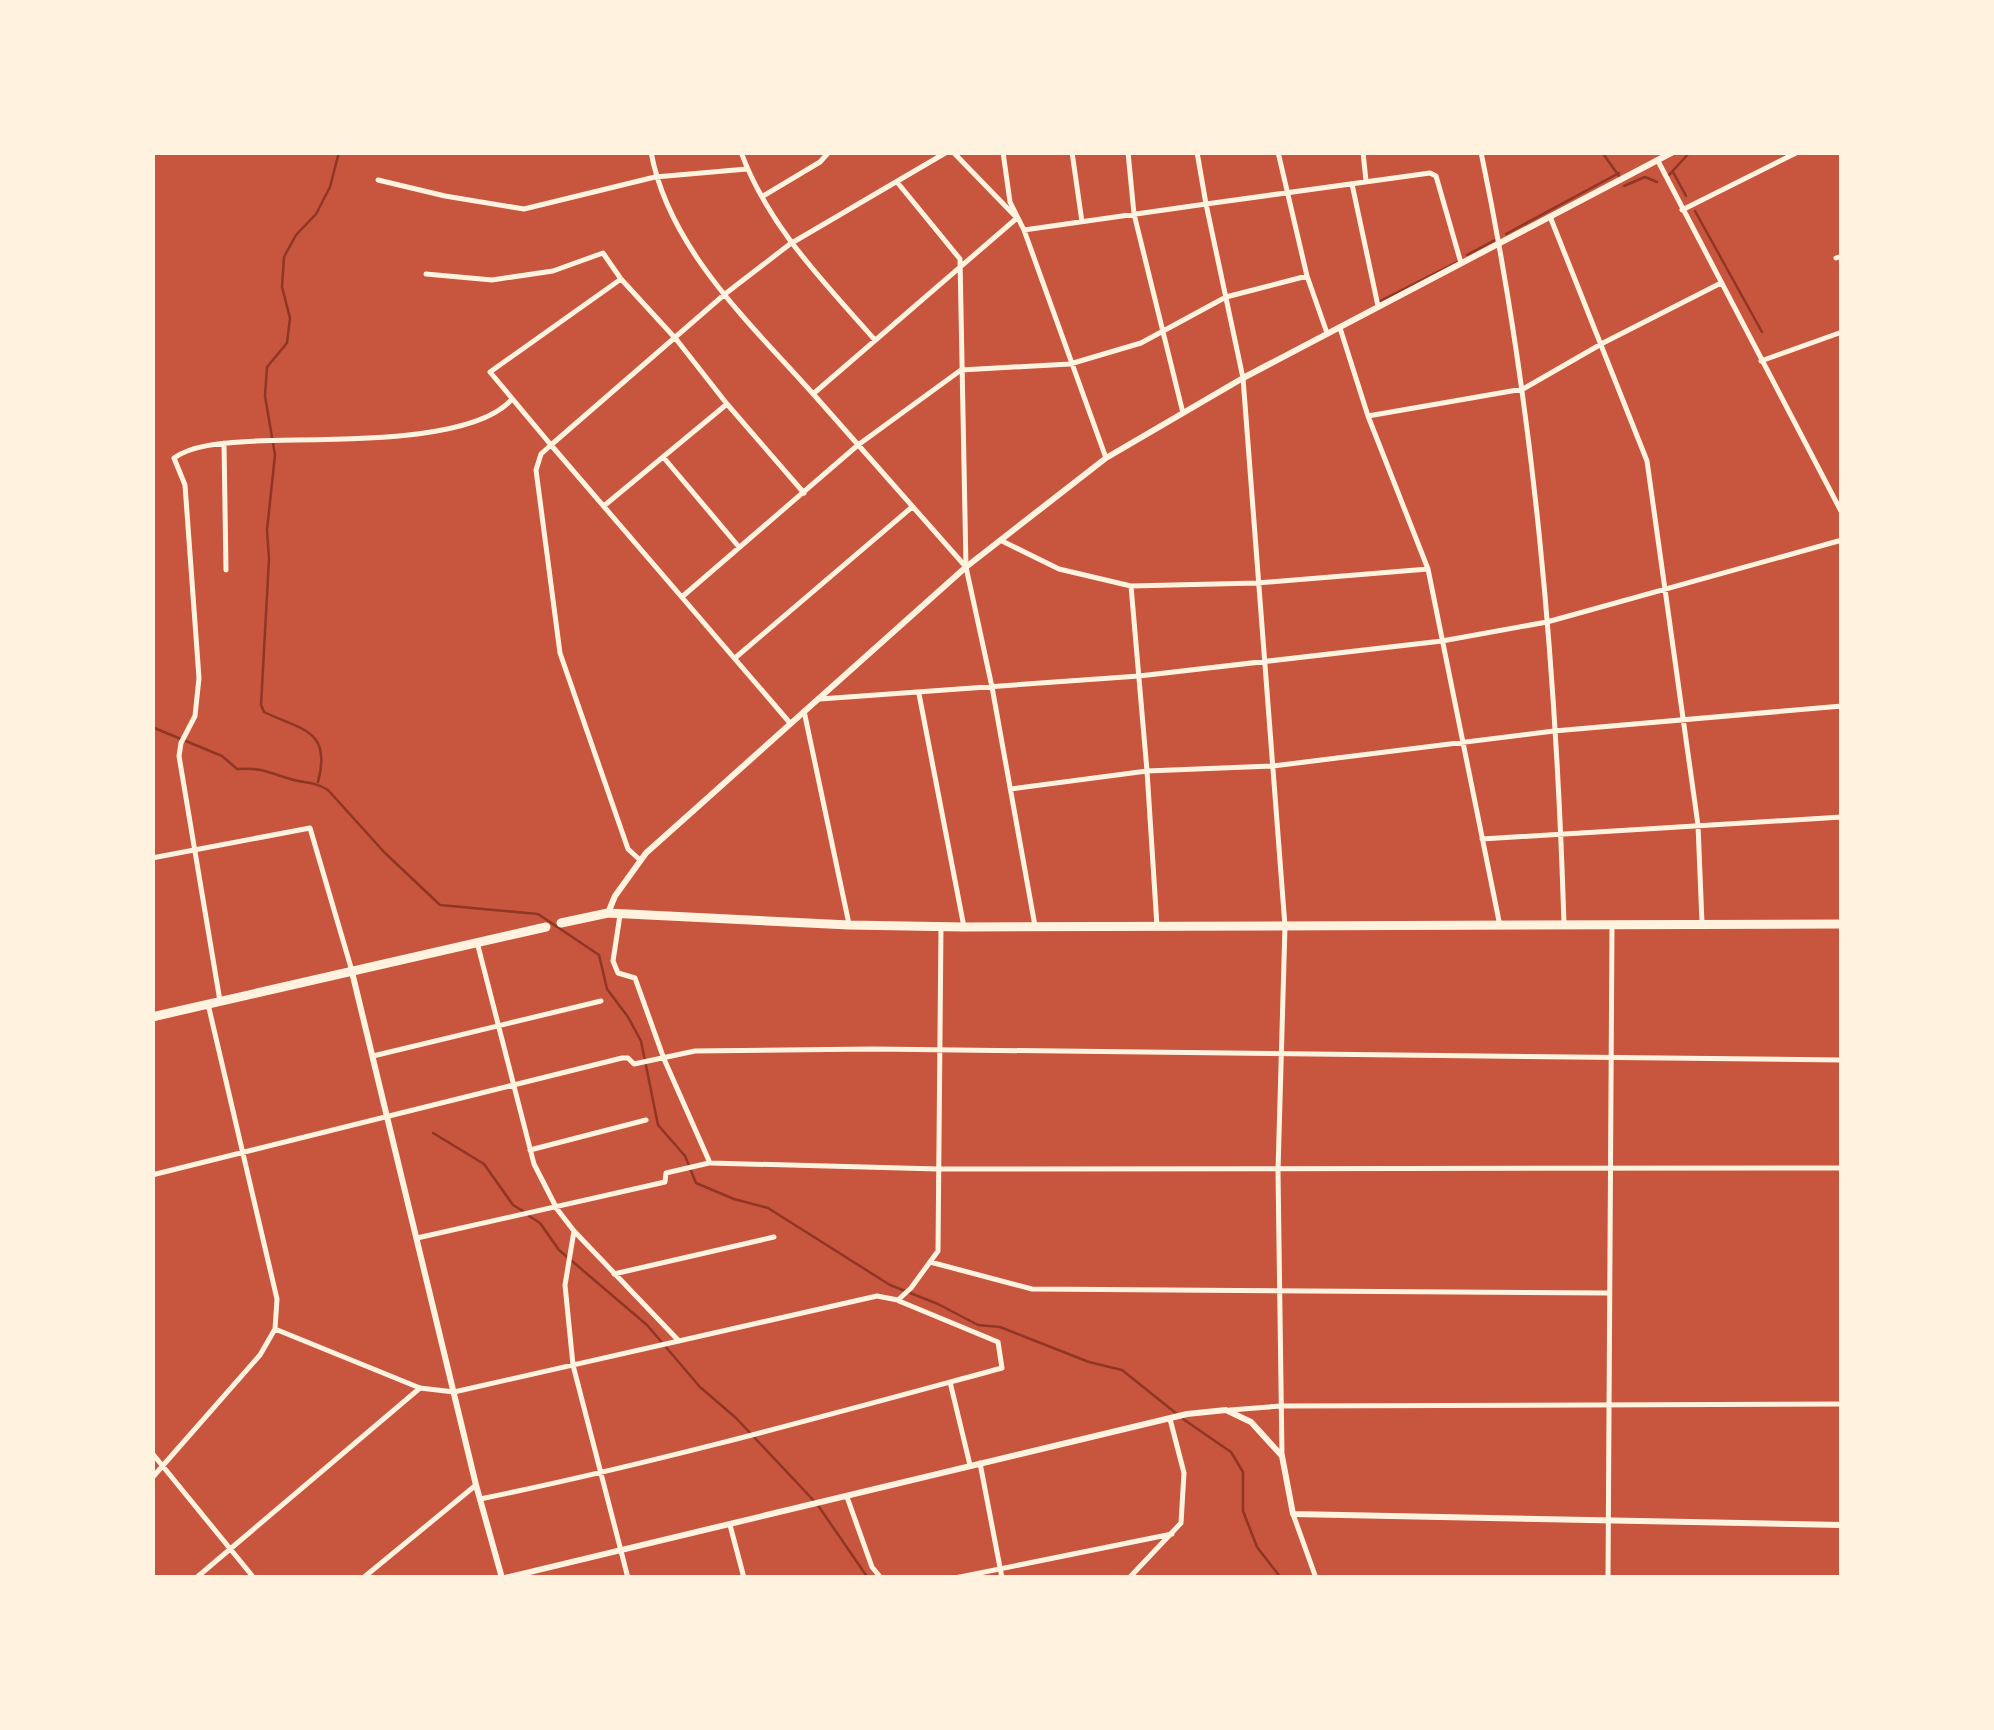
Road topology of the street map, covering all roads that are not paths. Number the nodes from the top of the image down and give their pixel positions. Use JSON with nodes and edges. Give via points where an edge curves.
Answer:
{"nodes":[{"id":1,"x":650,"y":152,"type":"edge"},
{"id":2,"x":741,"y":152,"type":"edge"},
{"id":3,"x":817,"y":152,"type":"edge"},
{"id":4,"x":829,"y":152,"type":"edge"},
{"id":5,"x":950,"y":152,"type":"edge"},
{"id":6,"x":1003,"y":152,"type":"edge"},
{"id":7,"x":1072,"y":152,"type":"edge"},
{"id":8,"x":1128,"y":152,"type":"edge"},
{"id":9,"x":1197,"y":152,"type":"edge"},
{"id":10,"x":1278,"y":152,"type":"edge"},
{"id":11,"x":1362,"y":152,"type":"edge"},
{"id":12,"x":1482,"y":152,"type":"edge"},
{"id":13,"x":1673,"y":152,"type":"edge"},
{"id":14,"x":1798,"y":152,"type":"edge"},
{"id":15,"x":1658,"y":161,"type":"junction"},
{"id":16,"x":820,"y":162,"type":"junction"},
{"id":17,"x":747,"y":170,"type":"junction"},
{"id":18,"x":655,"y":177,"type":"junction"},
{"id":19,"x":378,"y":180,"type":"dead end"},
{"id":20,"x":1366,"y":181,"type":"junction"},
{"id":21,"x":897,"y":182,"type":"junction"},
{"id":22,"x":1351,"y":184,"type":"junction"},
{"id":23,"x":1288,"y":192,"type":"junction"},
{"id":24,"x":762,"y":196,"type":"junction"},
{"id":25,"x":1206,"y":204,"type":"junction"},
{"id":26,"x":1682,"y":210,"type":"junction"},
{"id":27,"x":1134,"y":214,"type":"junction"},
{"id":28,"x":1018,"y":218,"type":"junction"},
{"id":29,"x":1551,"y":219,"type":"junction"},
{"id":30,"x":1082,"y":222,"type":"junction"},
{"id":31,"x":1024,"y":230,"type":"junction"},
{"id":32,"x":790,"y":244,"type":"junction"},
{"id":33,"x":1500,"y":246,"type":"junction"},
{"id":34,"x":960,"y":266,"type":"junction"},
{"id":35,"x":1462,"y":266,"type":"junction"},
{"id":36,"x":426,"y":274,"type":"dead end"},
{"id":37,"x":1308,"y":276,"type":"junction"},
{"id":38,"x":621,"y":279,"type":"junction"},
{"id":39,"x":1722,"y":283,"type":"junction"},
{"id":40,"x":725,"y":294,"type":"junction"},
{"id":41,"x":1226,"y":298,"type":"junction"},
{"id":42,"x":1379,"y":308,"type":"junction"},
{"id":43,"x":1340,"y":328,"type":"junction"},
{"id":44,"x":1163,"y":332,"type":"junction"},
{"id":45,"x":1842,"y":332,"type":"edge"},
{"id":46,"x":1327,"y":334,"type":"junction"},
{"id":47,"x":676,"y":339,"type":"junction"},
{"id":48,"x":875,"y":340,"type":"junction"},
{"id":49,"x":1603,"y":344,"type":"junction"},
{"id":50,"x":1761,"y":361,"type":"junction"},
{"id":51,"x":1070,"y":364,"type":"junction"},
{"id":52,"x":961,"y":370,"type":"junction"},
{"id":53,"x":1243,"y":378,"type":"junction"},
{"id":54,"x":1523,"y":389,"type":"junction"},
{"id":55,"x":813,"y":394,"type":"junction"},
{"id":56,"x":512,"y":399,"type":"junction"},
{"id":57,"x":727,"y":404,"type":"junction"},
{"id":58,"x":1183,"y":414,"type":"junction"},
{"id":59,"x":1368,"y":416,"type":"junction"},
{"id":60,"x":224,"y":443,"type":"junction"},
{"id":61,"x":551,"y":445,"type":"junction"},
{"id":62,"x":858,"y":446,"type":"junction"},
{"id":63,"x":664,"y":458,"type":"junction"},
{"id":64,"x":1106,"y":458,"type":"junction"},
{"id":65,"x":804,"y":492,"type":"junction"},
{"id":66,"x":604,"y":505,"type":"junction"},
{"id":67,"x":912,"y":507,"type":"junction"},
{"id":68,"x":1842,"y":513,"type":"edge"},
{"id":69,"x":1000,"y":540,"type":"junction"},
{"id":70,"x":1842,"y":540,"type":"edge"},
{"id":71,"x":740,"y":548,"type":"junction"},
{"id":72,"x":966,"y":567,"type":"junction"},
{"id":73,"x":226,"y":570,"type":"dead end"},
{"id":74,"x":1428,"y":570,"type":"junction"},
{"id":75,"x":1257,"y":583,"type":"junction"},
{"id":76,"x":1131,"y":586,"type":"junction"},
{"id":77,"x":1668,"y":590,"type":"junction"},
{"id":78,"x":683,"y":596,"type":"junction"},
{"id":79,"x":1547,"y":622,"type":"junction"},
{"id":80,"x":1442,"y":641,"type":"junction"},
{"id":81,"x":735,"y":658,"type":"junction"},
{"id":82,"x":1265,"y":662,"type":"junction"},
{"id":83,"x":1139,"y":676,"type":"junction"},
{"id":84,"x":992,"y":687,"type":"junction"},
{"id":85,"x":920,"y":694,"type":"junction"},
{"id":86,"x":818,"y":699,"type":"junction"},
{"id":87,"x":1842,"y":706,"type":"edge"},
{"id":88,"x":804,"y":711,"type":"junction"},
{"id":89,"x":790,"y":722,"type":"junction"},
{"id":90,"x":1685,"y":722,"type":"junction"},
{"id":91,"x":1554,"y":731,"type":"junction"},
{"id":92,"x":1461,"y":744,"type":"junction"},
{"id":93,"x":1273,"y":766,"type":"junction"},
{"id":94,"x":1148,"y":772,"type":"junction"},
{"id":95,"x":1011,"y":789,"type":"junction"},
{"id":96,"x":1842,"y":818,"type":"edge"},
{"id":97,"x":1698,"y":825,"type":"junction"},
{"id":98,"x":1561,"y":833,"type":"junction"},
{"id":99,"x":1482,"y":839,"type":"junction"},
{"id":100,"x":196,"y":848,"type":"junction"},
{"id":101,"x":152,"y":858,"type":"edge"},
{"id":102,"x":640,"y":860,"type":"junction"},
{"id":103,"x":608,"y":914,"type":"junction"},
{"id":104,"x":620,"y":914,"type":"junction"},
{"id":105,"x":1702,"y":923,"type":"junction"},
{"id":106,"x":561,"y":924,"type":"dead end"},
{"id":107,"x":1564,"y":924,"type":"junction"},
{"id":108,"x":1612,"y":924,"type":"junction"},
{"id":109,"x":1842,"y":924,"type":"edge"},
{"id":110,"x":849,"y":926,"type":"junction"},
{"id":111,"x":941,"y":926,"type":"junction"},
{"id":112,"x":1035,"y":926,"type":"junction"},
{"id":113,"x":1156,"y":926,"type":"junction"},
{"id":114,"x":1285,"y":926,"type":"junction"},
{"id":115,"x":1500,"y":926,"type":"junction"},
{"id":116,"x":546,"y":927,"type":"dead end"},
{"id":117,"x":964,"y":927,"type":"junction"},
{"id":118,"x":477,"y":942,"type":"junction"},
{"id":119,"x":352,"y":970,"type":"junction"},
{"id":120,"x":220,"y":1002,"type":"junction"},
{"id":121,"x":601,"y":1002,"type":"dead end"},
{"id":122,"x":208,"y":1004,"type":"junction"},
{"id":123,"x":152,"y":1017,"type":"edge"},
{"id":124,"x":498,"y":1025,"type":"junction"},
{"id":125,"x":939,"y":1050,"type":"junction"},
{"id":126,"x":373,"y":1056,"type":"junction"},
{"id":127,"x":1282,"y":1056,"type":"junction"},
{"id":128,"x":1612,"y":1058,"type":"junction"},
{"id":129,"x":664,"y":1059,"type":"junction"},
{"id":130,"x":1842,"y":1060,"type":"edge"},
{"id":131,"x":514,"y":1086,"type":"junction"},
{"id":132,"x":388,"y":1118,"type":"junction"},
{"id":133,"x":646,"y":1120,"type":"dead end"},
{"id":134,"x":530,"y":1150,"type":"junction"},
{"id":135,"x":243,"y":1152,"type":"junction"},
{"id":136,"x":710,"y":1163,"type":"junction"},
{"id":137,"x":1842,"y":1168,"type":"edge"},
{"id":138,"x":938,"y":1170,"type":"junction"},
{"id":139,"x":1610,"y":1170,"type":"junction"},
{"id":140,"x":1278,"y":1171,"type":"junction"},
{"id":141,"x":152,"y":1175,"type":"edge"},
{"id":142,"x":556,"y":1208,"type":"junction"},
{"id":143,"x":574,"y":1232,"type":"junction"},
{"id":144,"x":417,"y":1238,"type":"junction"},
{"id":145,"x":774,"y":1238,"type":"dead end"},
{"id":146,"x":930,"y":1262,"type":"junction"},
{"id":147,"x":614,"y":1274,"type":"junction"},
{"id":148,"x":1278,"y":1290,"type":"junction"},
{"id":149,"x":1608,"y":1293,"type":"junction"},
{"id":150,"x":900,"y":1298,"type":"junction"},
{"id":151,"x":275,"y":1329,"type":"junction"},
{"id":152,"x":680,"y":1341,"type":"junction"},
{"id":153,"x":574,"y":1365,"type":"junction"},
{"id":154,"x":950,"y":1382,"type":"junction"},
{"id":155,"x":420,"y":1388,"type":"junction"},
{"id":156,"x":454,"y":1392,"type":"junction"},
{"id":157,"x":1842,"y":1404,"type":"edge"},
{"id":158,"x":1608,"y":1405,"type":"junction"},
{"id":159,"x":1281,"y":1406,"type":"junction"},
{"id":160,"x":1226,"y":1410,"type":"junction"},
{"id":161,"x":1171,"y":1418,"type":"junction"},
{"id":162,"x":152,"y":1454,"type":"edge"},
{"id":163,"x":1282,"y":1456,"type":"junction"},
{"id":164,"x":980,"y":1463,"type":"junction"},
{"id":165,"x":164,"y":1466,"type":"junction"},
{"id":166,"x":970,"y":1466,"type":"junction"},
{"id":167,"x":604,"y":1474,"type":"junction"},
{"id":168,"x":152,"y":1478,"type":"edge"},
{"id":169,"x":476,"y":1485,"type":"junction"},
{"id":170,"x":847,"y":1496,"type":"junction"},
{"id":171,"x":480,"y":1499,"type":"junction"},
{"id":172,"x":1294,"y":1514,"type":"junction"},
{"id":173,"x":1607,"y":1519,"type":"junction"},
{"id":174,"x":1842,"y":1524,"type":"edge"},
{"id":175,"x":730,"y":1525,"type":"junction"},
{"id":176,"x":1172,"y":1534,"type":"junction"},
{"id":177,"x":232,"y":1549,"type":"junction"},
{"id":178,"x":622,"y":1552,"type":"junction"},
{"id":179,"x":1000,"y":1567,"type":"junction"},
{"id":180,"x":196,"y":1578,"type":"edge"},
{"id":181,"x":254,"y":1578,"type":"edge"},
{"id":182,"x":363,"y":1578,"type":"edge"},
{"id":183,"x":504,"y":1578,"type":"edge"},
{"id":184,"x":628,"y":1578,"type":"edge"},
{"id":185,"x":744,"y":1578,"type":"edge"},
{"id":186,"x":881,"y":1578,"type":"edge"},
{"id":187,"x":954,"y":1578,"type":"edge"},
{"id":188,"x":1002,"y":1578,"type":"edge"},
{"id":189,"x":1129,"y":1578,"type":"edge"},
{"id":190,"x":1316,"y":1578,"type":"edge"},
{"id":191,"x":1608,"y":1578,"type":"edge"}],
"edges":[{"from":1,"to":18,"type":"street"},
{"from":2,"to":17,"type":"street"},
{"from":3,"to":16,"type":"street"},
{"from":4,"to":16,"type":"street"},
{"from":5,"to":21,"type":"street"},
{"from":5,"to":28,"type":"street"},
{"from":6,"to":28,"type":"street"},
{"from":7,"to":30,"type":"street"},
{"from":8,"to":27,"type":"street"},
{"from":9,"to":25,"type":"street"},
{"from":10,"to":23,"type":"street"},
{"from":11,"to":20,"type":"street"},
{"from":12,"to":33,"type":"street"},
{"from":13,"to":15,"type":"street"},
{"from":14,"to":26,"type":"street"},
{"from":15,"to":26,"type":"street"},
{"from":15,"to":29,"type":"street"},
{"from":16,"to":24,"type":"street"},
{"from":17,"to":18,"type":"street"},
{"from":17,"to":24,"type":"street"},
{"from":18,"to":19,"type":"street","via":[[524,209]]},
{"from":18,"to":40,"type":"street","via":[[671,214]]},
{"from":20,"to":22,"type":"street"},
{"from":20,"to":35,"type":"street","via":[[1420,172],[1436,176]]},
{"from":21,"to":32,"type":"street"},
{"from":21,"to":34,"type":"street"},
{"from":22,"to":23,"type":"street"},
{"from":22,"to":42,"type":"street"},
{"from":23,"to":25,"type":"street"},
{"from":23,"to":37,"type":"street"},
{"from":24,"to":32,"type":"street"},
{"from":25,"to":27,"type":"street"},
{"from":25,"to":41,"type":"street"},
{"from":26,"to":39,"type":"street"},
{"from":27,"to":30,"type":"street"},
{"from":27,"to":44,"type":"street"},
{"from":28,"to":31,"type":"street"},
{"from":28,"to":34,"type":"street"},
{"from":29,"to":33,"type":"street"},
{"from":29,"to":49,"type":"street"},
{"from":30,"to":31,"type":"street"},
{"from":31,"to":51,"type":"street"},
{"from":32,"to":40,"type":"street"},
{"from":32,"to":48,"type":"street"},
{"from":33,"to":35,"type":"street"},
{"from":33,"to":54,"type":"street"},
{"from":34,"to":48,"type":"street"},
{"from":34,"to":52,"type":"street"},
{"from":35,"to":42,"type":"street"},
{"from":36,"to":38,"type":"street","via":[[492,280],[553,272],[602,253]]},
{"from":37,"to":41,"type":"street"},
{"from":37,"to":46,"type":"street"},
{"from":38,"to":47,"type":"street"},
{"from":38,"to":56,"type":"street","via":[[490,372]]},
{"from":39,"to":49,"type":"street"},
{"from":39,"to":50,"type":"street"},
{"from":40,"to":47,"type":"street"},
{"from":40,"to":55,"type":"street"},
{"from":41,"to":44,"type":"street"},
{"from":41,"to":53,"type":"street"},
{"from":42,"to":43,"type":"street"},
{"from":43,"to":46,"type":"street"},
{"from":43,"to":59,"type":"street"},
{"from":44,"to":51,"type":"street"},
{"from":44,"to":58,"type":"street"},
{"from":45,"to":50,"type":"street"},
{"from":46,"to":53,"type":"street"},
{"from":47,"to":57,"type":"street"},
{"from":47,"to":61,"type":"street"},
{"from":48,"to":55,"type":"street"},
{"from":49,"to":54,"type":"street"},
{"from":49,"to":77,"type":"street","via":[[1647,461]]},
{"from":50,"to":68,"type":"street"},
{"from":51,"to":52,"type":"street"},
{"from":51,"to":64,"type":"street"},
{"from":52,"to":62,"type":"street"},
{"from":52,"to":72,"type":"street"},
{"from":53,"to":58,"type":"street"},
{"from":53,"to":75,"type":"street"},
{"from":54,"to":59,"type":"street"},
{"from":54,"to":79,"type":"street"},
{"from":55,"to":62,"type":"street"},
{"from":56,"to":60,"type":"street","via":[[503,410],[434,434]]},
{"from":56,"to":61,"type":"street"},
{"from":57,"to":63,"type":"street"},
{"from":57,"to":65,"type":"street"},
{"from":58,"to":64,"type":"street"},
{"from":59,"to":74,"type":"street"},
{"from":60,"to":73,"type":"street"},
{"from":60,"to":100,"type":"street","via":[[174,458],[185,486],[199,678],[195,716],[179,756]]},
{"from":61,"to":66,"type":"street"},
{"from":61,"to":102,"type":"street","via":[[536,470],[560,653],[628,849]]},
{"from":62,"to":65,"type":"street"},
{"from":62,"to":67,"type":"street"},
{"from":63,"to":66,"type":"street"},
{"from":63,"to":71,"type":"street"},
{"from":64,"to":69,"type":"street"},
{"from":65,"to":71,"type":"street"},
{"from":66,"to":78,"type":"street"},
{"from":67,"to":72,"type":"street"},
{"from":67,"to":81,"type":"street"},
{"from":69,"to":72,"type":"street"},
{"from":69,"to":76,"type":"street","via":[[1058,569]]},
{"from":70,"to":77,"type":"street"},
{"from":71,"to":78,"type":"street"},
{"from":72,"to":84,"type":"street"},
{"from":72,"to":86,"type":"street"},
{"from":74,"to":75,"type":"street"},
{"from":74,"to":80,"type":"street"},
{"from":75,"to":76,"type":"street"},
{"from":75,"to":82,"type":"street"},
{"from":76,"to":83,"type":"street"},
{"from":77,"to":79,"type":"street"},
{"from":77,"to":90,"type":"street"},
{"from":78,"to":81,"type":"street"},
{"from":79,"to":80,"type":"street"},
{"from":79,"to":91,"type":"street"},
{"from":80,"to":82,"type":"street"},
{"from":80,"to":92,"type":"street"},
{"from":81,"to":89,"type":"street"},
{"from":82,"to":83,"type":"street"},
{"from":82,"to":93,"type":"street"},
{"from":83,"to":84,"type":"street"},
{"from":83,"to":94,"type":"street"},
{"from":84,"to":85,"type":"street"},
{"from":84,"to":95,"type":"street"},
{"from":85,"to":86,"type":"street"},
{"from":85,"to":117,"type":"street"},
{"from":86,"to":88,"type":"street"},
{"from":87,"to":90,"type":"street"},
{"from":88,"to":89,"type":"street"},
{"from":88,"to":110,"type":"street"},
{"from":89,"to":102,"type":"street"},
{"from":90,"to":91,"type":"street"},
{"from":90,"to":97,"type":"street"},
{"from":91,"to":92,"type":"street"},
{"from":91,"to":98,"type":"street"},
{"from":92,"to":93,"type":"street"},
{"from":92,"to":99,"type":"street"},
{"from":93,"to":94,"type":"street"},
{"from":93,"to":114,"type":"street"},
{"from":94,"to":95,"type":"street"},
{"from":94,"to":113,"type":"street"},
{"from":95,"to":112,"type":"street"},
{"from":96,"to":97,"type":"street"},
{"from":97,"to":98,"type":"street"},
{"from":97,"to":105,"type":"street"},
{"from":98,"to":99,"type":"street"},
{"from":98,"to":107,"type":"street"},
{"from":99,"to":115,"type":"street"},
{"from":100,"to":101,"type":"street"},
{"from":100,"to":119,"type":"street","via":[[310,828]]},
{"from":100,"to":120,"type":"street"},
{"from":102,"to":103,"type":"street"},
{"from":103,"to":104,"type":"highway"},
{"from":103,"to":106,"type":"highway"},
{"from":104,"to":110,"type":"highway"},
{"from":104,"to":129,"type":"street","via":[[613,961],[618,973],[635,978]]},
{"from":105,"to":108,"type":"highway"},
{"from":105,"to":109,"type":"highway"},
{"from":107,"to":108,"type":"highway"},
{"from":107,"to":115,"type":"highway"},
{"from":108,"to":128,"type":"street"},
{"from":110,"to":111,"type":"highway"},
{"from":111,"to":117,"type":"highway"},
{"from":111,"to":125,"type":"street"},
{"from":112,"to":113,"type":"highway"},
{"from":112,"to":117,"type":"highway"},
{"from":113,"to":114,"type":"highway"},
{"from":114,"to":115,"type":"highway"},
{"from":114,"to":127,"type":"street"},
{"from":116,"to":118,"type":"highway"},
{"from":118,"to":119,"type":"highway"},
{"from":118,"to":124,"type":"street"},
{"from":119,"to":120,"type":"highway"},
{"from":119,"to":126,"type":"street"},
{"from":120,"to":122,"type":"highway"},
{"from":121,"to":124,"type":"street"},
{"from":122,"to":123,"type":"highway"},
{"from":122,"to":135,"type":"street"},
{"from":124,"to":126,"type":"street"},
{"from":124,"to":131,"type":"street"},
{"from":125,"to":127,"type":"street"},
{"from":125,"to":129,"type":"street","via":[[694,1052]]},
{"from":125,"to":138,"type":"street"},
{"from":126,"to":132,"type":"street"},
{"from":127,"to":128,"type":"street"},
{"from":127,"to":140,"type":"street"},
{"from":128,"to":130,"type":"street"},
{"from":128,"to":139,"type":"street"},
{"from":129,"to":131,"type":"street","via":[[634,1064],[622,1058]]},
{"from":129,"to":136,"type":"street"},
{"from":131,"to":132,"type":"street"},
{"from":131,"to":134,"type":"street"},
{"from":132,"to":135,"type":"street"},
{"from":132,"to":144,"type":"street"},
{"from":133,"to":134,"type":"street"},
{"from":134,"to":142,"type":"street"},
{"from":135,"to":141,"type":"street"},
{"from":135,"to":151,"type":"street","via":[[277,1299]]},
{"from":136,"to":138,"type":"street"},
{"from":136,"to":142,"type":"street","via":[[666,1173],[666,1182]]},
{"from":137,"to":139,"type":"street"},
{"from":138,"to":140,"type":"street"},
{"from":138,"to":146,"type":"street","via":[[938,1252]]},
{"from":139,"to":140,"type":"street"},
{"from":139,"to":149,"type":"street"},
{"from":140,"to":148,"type":"street"},
{"from":142,"to":143,"type":"street"},
{"from":142,"to":144,"type":"street"},
{"from":143,"to":147,"type":"street"},
{"from":143,"to":153,"type":"street","via":[[566,1285]]},
{"from":144,"to":156,"type":"street"},
{"from":145,"to":147,"type":"street"},
{"from":146,"to":148,"type":"street","via":[[1032,1289]]},
{"from":146,"to":150,"type":"street"},
{"from":147,"to":152,"type":"street"},
{"from":148,"to":149,"type":"street"},
{"from":148,"to":159,"type":"street"},
{"from":149,"to":158,"type":"street"},
{"from":150,"to":152,"type":"street","via":[[877,1296]]},
{"from":150,"to":154,"type":"street","via":[[998,1342],[1002,1368]]},
{"from":151,"to":155,"type":"street"},
{"from":151,"to":165,"type":"street"},
{"from":152,"to":153,"type":"street"},
{"from":153,"to":156,"type":"street"},
{"from":153,"to":167,"type":"street"},
{"from":154,"to":166,"type":"street"},
{"from":154,"to":167,"type":"street"},
{"from":155,"to":156,"type":"street"},
{"from":155,"to":177,"type":"street"},
{"from":156,"to":169,"type":"street"},
{"from":157,"to":158,"type":"street"},
{"from":158,"to":159,"type":"street"},
{"from":158,"to":173,"type":"street"},
{"from":159,"to":160,"type":"street"},
{"from":159,"to":163,"type":"street"},
{"from":160,"to":161,"type":"street"},
{"from":160,"to":163,"type":"street","via":[[1251,1422]]},
{"from":161,"to":164,"type":"street"},
{"from":161,"to":176,"type":"street","via":[[1184,1473],[1181,1523]]},
{"from":162,"to":165,"type":"street"},
{"from":163,"to":172,"type":"street"},
{"from":164,"to":166,"type":"street"},
{"from":164,"to":179,"type":"street"},
{"from":165,"to":168,"type":"street"},
{"from":165,"to":177,"type":"street"},
{"from":166,"to":170,"type":"street"},
{"from":167,"to":171,"type":"street"},
{"from":167,"to":178,"type":"street"},
{"from":169,"to":171,"type":"street"},
{"from":169,"to":182,"type":"street"},
{"from":170,"to":175,"type":"street"},
{"from":170,"to":186,"type":"street"},
{"from":171,"to":183,"type":"street"},
{"from":172,"to":173,"type":"street"},
{"from":172,"to":190,"type":"street"},
{"from":173,"to":174,"type":"street"},
{"from":173,"to":191,"type":"street"},
{"from":175,"to":178,"type":"street"},
{"from":175,"to":185,"type":"street"},
{"from":176,"to":179,"type":"street"},
{"from":176,"to":189,"type":"street"},
{"from":177,"to":180,"type":"street"},
{"from":177,"to":181,"type":"street"},
{"from":178,"to":183,"type":"street"},
{"from":178,"to":184,"type":"street"},
{"from":179,"to":187,"type":"street"},
{"from":179,"to":188,"type":"street"}]}
